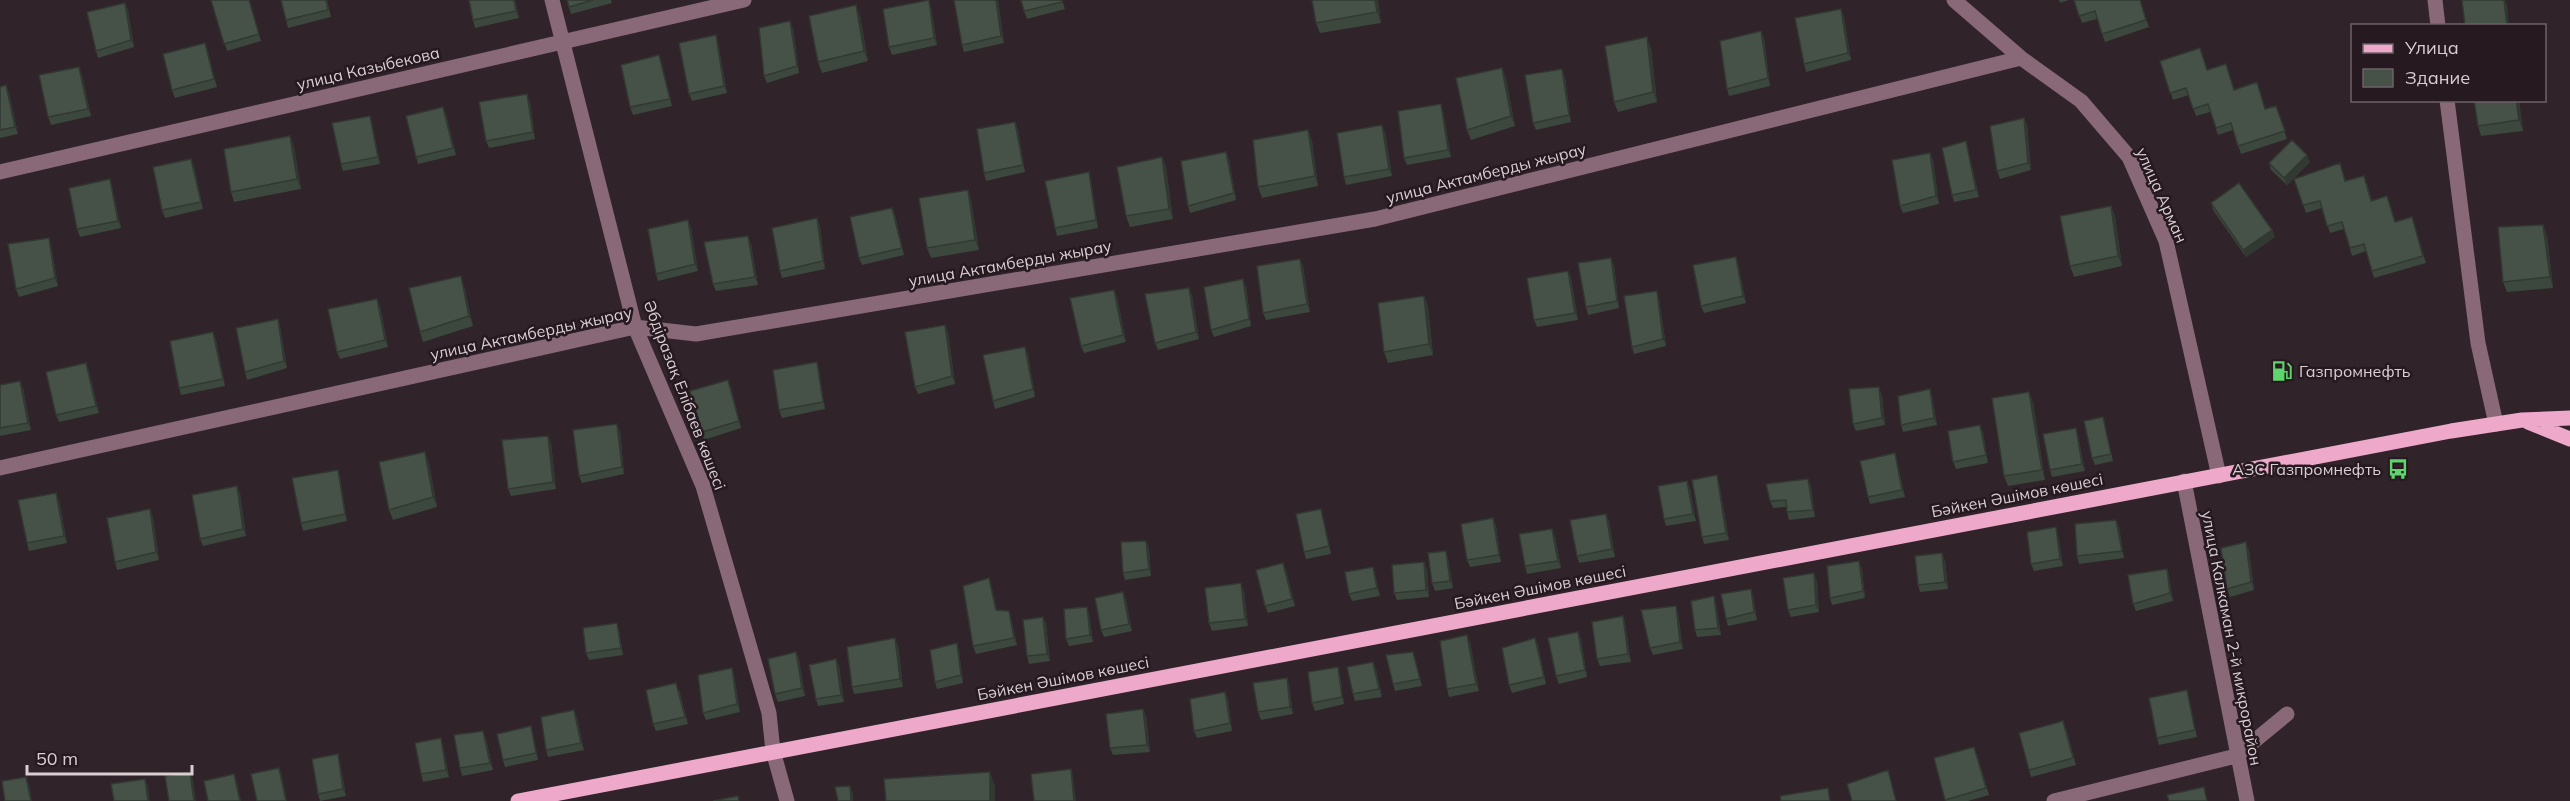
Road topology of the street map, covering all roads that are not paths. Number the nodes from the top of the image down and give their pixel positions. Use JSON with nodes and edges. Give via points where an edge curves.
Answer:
{"nodes":[{"id":1,"x":552,"y":0,"type":"edge"},
{"id":2,"x":744,"y":0,"type":"edge"},
{"id":3,"x":1954,"y":0,"type":"edge"},
{"id":4,"x":2434,"y":0,"type":"edge"},
{"id":5,"x":2438,"y":24,"type":"edge"},
{"id":6,"x":564,"y":42,"type":"junction"},
{"id":7,"x":2021,"y":58,"type":"junction"},
{"id":8,"x":2447,"y":102,"type":"edge"},
{"id":9,"x":0,"y":172,"type":"edge"},
{"id":10,"x":635,"y":327,"type":"junction"},
{"id":11,"x":2570,"y":418,"type":"edge"},
{"id":12,"x":2522,"y":420,"type":"junction"},
{"id":13,"x":2496,"y":424,"type":"junction"},
{"id":14,"x":2570,"y":439,"type":"edge"},
{"id":15,"x":0,"y":468,"type":"edge"},
{"id":16,"x":2219,"y":476,"type":"junction"},
{"id":17,"x":2184,"y":481,"type":"junction"},
{"id":18,"x":2287,"y":714,"type":"dead end"},
{"id":19,"x":773,"y":751,"type":"junction"},
{"id":20,"x":2236,"y":756,"type":"junction"},
{"id":21,"x":518,"y":801,"type":"edge"},
{"id":22,"x":787,"y":801,"type":"edge"},
{"id":23,"x":2054,"y":801,"type":"edge"},
{"id":24,"x":2247,"y":801,"type":"edge"}],
"edges":[{"from":1,"to":6,"type":"street","name":"Әбдіразақ Елібаев көшесі"},
{"from":2,"to":6,"type":"street","name":"улица Казыбекова"},
{"from":3,"to":7,"type":"street","name":"улица Арман"},
{"from":4,"to":5,"type":"street"},
{"from":6,"to":9,"type":"street","name":"улица Казыбекова"},
{"from":6,"to":10,"type":"street","name":"Әбдіразақ Елібаев көшесі"},
{"from":7,"to":10,"type":"street","name":"улица Актамберды жырау","via":[[1375,219],[696,334]]},
{"from":7,"to":16,"type":"street","name":"улица Арман","via":[[2080,101],[2129,157],[2166,241]]},
{"from":8,"to":13,"type":"street","via":[[2478,343]]},
{"from":10,"to":15,"type":"street","name":"улица Актамберды жырау"},
{"from":10,"to":19,"type":"street","name":"Әбдіразақ Елібаев көшесі","via":[[703,486],[769,713]]},
{"from":11,"to":12,"type":"main road","name":"Бәйкен Әшімов көшесі"},
{"from":12,"to":13,"type":"main road","name":"Бәйкен Әшімов көшесі"},
{"from":12,"to":14,"type":"main road"},
{"from":13,"to":16,"type":"main road","name":"Бәйкен Әшімов көшесі"},
{"from":16,"to":17,"type":"main road","name":"Бәйкен Әшімов көшесі"},
{"from":17,"to":19,"type":"main road","name":"Бәйкен Әшімов көшесі"},
{"from":17,"to":20,"type":"street","name":"улица Калкаман 2-й микрорайон"},
{"from":18,"to":20,"type":"street"},
{"from":19,"to":21,"type":"main road","name":"Бәйкен Әшімов көшесі"},
{"from":19,"to":22,"type":"street","name":"Әбдіразақ Елібаев көшесі"},
{"from":20,"to":23,"type":"street"},
{"from":20,"to":24,"type":"street","name":"улица Калкаман 2-й микрорайон"}]}
